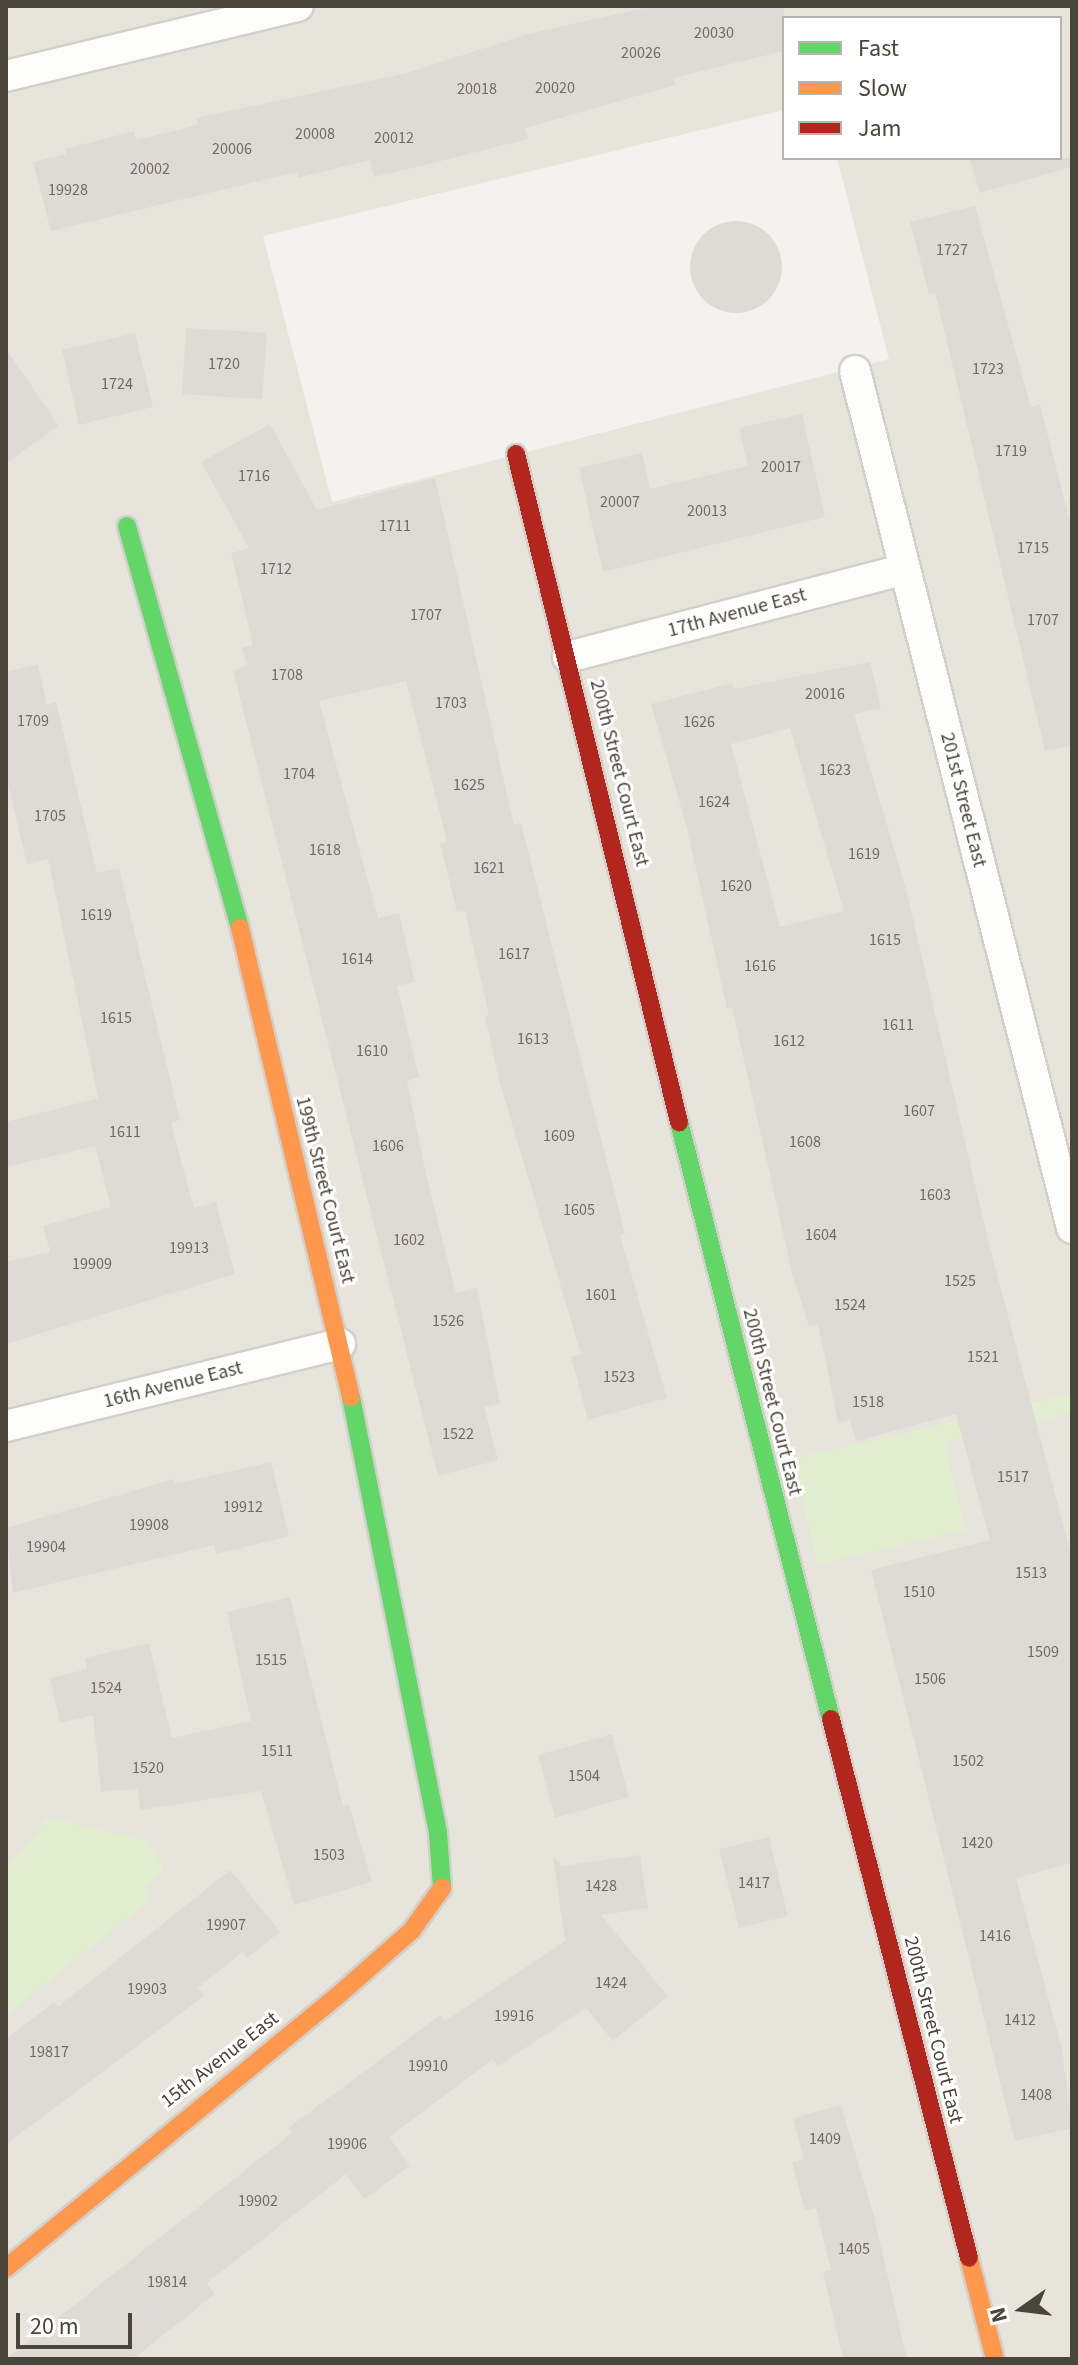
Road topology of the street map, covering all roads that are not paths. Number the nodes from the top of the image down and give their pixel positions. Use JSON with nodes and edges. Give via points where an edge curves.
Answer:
{"nodes":[{"id":1,"x":298,"y":6,"type":"edge"},
{"id":2,"x":6,"y":76,"type":"edge"},
{"id":3,"x":855,"y":371,"type":"dead end"},
{"id":4,"x":516,"y":454,"type":"dead end"},
{"id":5,"x":127,"y":526,"type":"dead end"},
{"id":6,"x":905,"y":569,"type":"junction"},
{"id":7,"x":568,"y":657,"type":"junction"},
{"id":8,"x":1072,"y":1228,"type":"edge"},
{"id":9,"x":340,"y":1344,"type":"junction"},
{"id":10,"x":6,"y":1426,"type":"edge"},
{"id":11,"x":442,"y":1874,"type":"joint"},
{"id":12,"x":6,"y":2268,"type":"edge"},
{"id":13,"x":995,"y":2359,"type":"edge"}],
"edges":[{"from":1,"to":2,"type":"street"},
{"from":3,"to":6,"type":"street","name":"201st Street East"},
{"from":4,"to":7,"type":"street","name":"200th Street Court East"},
{"from":5,"to":9,"type":"street","name":"199th Street Court East","via":[[234,902]]},
{"from":6,"to":7,"type":"street","name":"17th Avenue East"},
{"from":6,"to":8,"type":"street","name":"201st Street East"},
{"from":7,"to":13,"type":"street","name":"200th Street Court East","via":[[717,1276]]},
{"from":9,"to":10,"type":"street","name":"16th Avenue East"},
{"from":9,"to":11,"type":"street","name":"199th Street Court East","via":[[402,1639]]},
{"from":11,"to":12,"type":"street","name":"15th Avenue East","via":[[442,1889],[412,1930]]}]}
